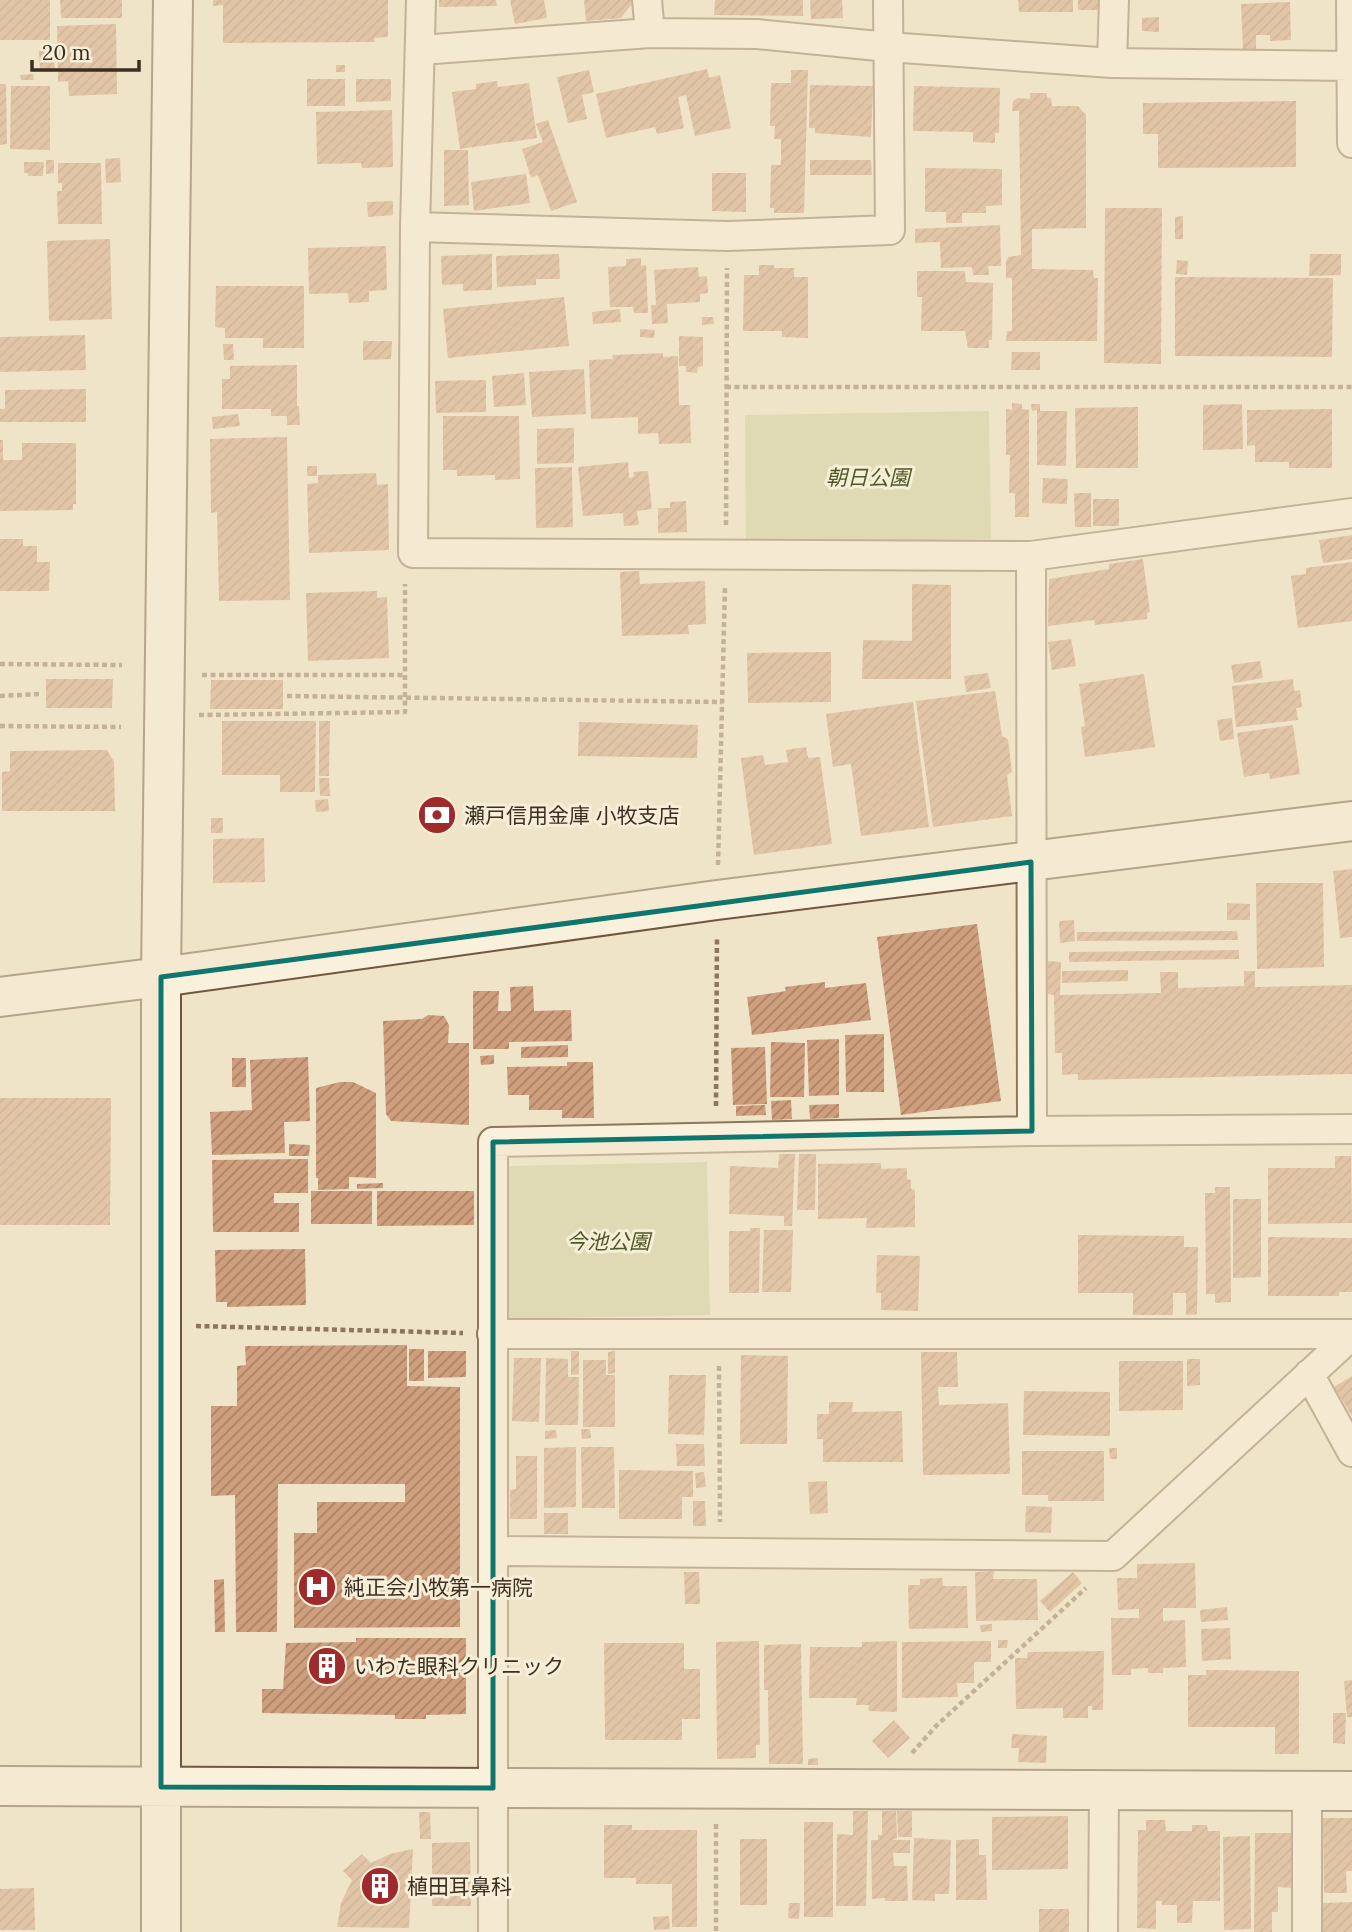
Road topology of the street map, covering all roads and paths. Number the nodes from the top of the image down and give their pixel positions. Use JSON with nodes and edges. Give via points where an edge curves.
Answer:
{"nodes":[{"id":1,"x":173,"y":0,"type":"edge"},
{"id":2,"x":421,"y":0,"type":"edge"},
{"id":3,"x":647,"y":0,"type":"edge"},
{"id":4,"x":888,"y":0,"type":"edge"},
{"id":5,"x":1114,"y":0,"type":"edge"},
{"id":6,"x":1351,"y":0,"type":"edge"},
{"id":7,"x":650,"y":33,"type":"junction"},
{"id":8,"x":888,"y":47,"type":"junction"},
{"id":9,"x":421,"y":50,"type":"junction"},
{"id":10,"x":1112,"y":63,"type":"junction"},
{"id":11,"x":1351,"y":66,"type":"edge"},
{"id":12,"x":1352,"y":143,"type":"edge"},
{"id":13,"x":415,"y":227,"type":"junction"},
{"id":14,"x":727,"y":236,"type":"junction"},
{"id":15,"x":726,"y":387,"type":"junction"},
{"id":16,"x":1352,"y":387,"type":"edge"},
{"id":17,"x":1352,"y":513,"type":"edge"},
{"id":18,"x":413,"y":553,"type":"junction"},
{"id":19,"x":726,"y":556,"type":"junction"},
{"id":20,"x":1031,"y":556,"type":"junction"},
{"id":21,"x":0,"y":664,"type":"edge"},
{"id":22,"x":122,"y":665,"type":"dead end"},
{"id":23,"x":198,"y":675,"type":"dead end"},
{"id":24,"x":405,"y":675,"type":"junction"},
{"id":25,"x":40,"y":694,"type":"dead end"},
{"id":26,"x":0,"y":695,"type":"edge"},
{"id":27,"x":287,"y":696,"type":"dead end"},
{"id":28,"x":405,"y":699,"type":"junction"},
{"id":29,"x":722,"y":702,"type":"junction"},
{"id":30,"x":198,"y":715,"type":"dead end"},
{"id":31,"x":0,"y":726,"type":"edge"},
{"id":32,"x":121,"y":727,"type":"dead end"},
{"id":33,"x":1352,"y":821,"type":"edge"},
{"id":34,"x":1031,"y":862,"type":"junction"},
{"id":35,"x":717,"y":900,"type":"junction"},
{"id":36,"x":161,"y":977,"type":"junction"},
{"id":37,"x":0,"y":997,"type":"edge"},
{"id":38,"x":1352,"y":1129,"type":"edge"},
{"id":39,"x":1032,"y":1131,"type":"junction"},
{"id":40,"x":716,"y":1138,"type":"junction"},
{"id":41,"x":160,"y":1325,"type":"junction"},
{"id":42,"x":492,"y":1334,"type":"junction"},
{"id":43,"x":719,"y":1334,"type":"junction"},
{"id":44,"x":1352,"y":1334,"type":"edge"},
{"id":45,"x":1309,"y":1374,"type":"junction"},
{"id":46,"x":1352,"y":1452,"type":"edge"},
{"id":47,"x":494,"y":1551,"type":"junction"},
{"id":48,"x":720,"y":1552,"type":"junction"},
{"id":49,"x":1113,"y":1556,"type":"junction"},
{"id":50,"x":0,"y":1786,"type":"edge"},
{"id":51,"x":161,"y":1787,"type":"junction"},
{"id":52,"x":494,"y":1787,"type":"junction"},
{"id":53,"x":716,"y":1788,"type":"junction"},
{"id":54,"x":879,"y":1789,"type":"junction"},
{"id":55,"x":1104,"y":1790,"type":"junction"},
{"id":56,"x":1352,"y":1791,"type":"edge"},
{"id":57,"x":1307,"y":1792,"type":"junction"},
{"id":58,"x":161,"y":1932,"type":"edge"},
{"id":59,"x":494,"y":1932,"type":"edge"},
{"id":60,"x":716,"y":1932,"type":"edge"},
{"id":61,"x":1103,"y":1932,"type":"edge"},
{"id":62,"x":1307,"y":1932,"type":"edge"}],
"edges":[{"from":1,"to":36,"type":"street"},
{"from":2,"to":9,"type":"street"},
{"from":3,"to":7,"type":"street"},
{"from":4,"to":8,"type":"street"},
{"from":5,"to":10,"type":"street"},
{"from":6,"to":11,"type":"street"},
{"from":7,"to":8,"type":"street","via":[[757,34]]},
{"from":7,"to":9,"type":"street"},
{"from":8,"to":10,"type":"street"},
{"from":8,"to":14,"type":"street","via":[[890,230]]},
{"from":9,"to":13,"type":"street"},
{"from":10,"to":11,"type":"street"},
{"from":11,"to":12,"type":"street"},
{"from":13,"to":14,"type":"street"},
{"from":13,"to":18,"type":"street"},
{"from":14,"to":15,"type":"path"},
{"from":15,"to":16,"type":"path"},
{"from":15,"to":19,"type":"path"},
{"from":17,"to":20,"type":"street"},
{"from":18,"to":19,"type":"street"},
{"from":18,"to":24,"type":"path","via":[[405,579]]},
{"from":19,"to":20,"type":"street"},
{"from":19,"to":29,"type":"path"},
{"from":20,"to":34,"type":"street"},
{"from":21,"to":22,"type":"path"},
{"from":23,"to":24,"type":"path"},
{"from":24,"to":28,"type":"path"},
{"from":25,"to":26,"type":"path"},
{"from":27,"to":28,"type":"path"},
{"from":28,"to":29,"type":"path"},
{"from":28,"to":30,"type":"path","via":[[405,712]]},
{"from":29,"to":35,"type":"path"},
{"from":31,"to":32,"type":"path"},
{"from":33,"to":34,"type":"street"},
{"from":34,"to":35,"type":"street"},
{"from":34,"to":39,"type":"street"},
{"from":35,"to":36,"type":"street"},
{"from":35,"to":40,"type":"path"},
{"from":36,"to":37,"type":"street"},
{"from":36,"to":41,"type":"street"},
{"from":38,"to":39,"type":"street"},
{"from":39,"to":40,"type":"street"},
{"from":40,"to":42,"type":"street","via":[[493,1142]]},
{"from":41,"to":42,"type":"path"},
{"from":41,"to":51,"type":"street"},
{"from":42,"to":43,"type":"street"},
{"from":42,"to":47,"type":"street"},
{"from":43,"to":44,"type":"street"},
{"from":43,"to":48,"type":"path"},
{"from":44,"to":45,"type":"street"},
{"from":45,"to":46,"type":"street"},
{"from":45,"to":49,"type":"street"},
{"from":47,"to":48,"type":"street"},
{"from":47,"to":52,"type":"street"},
{"from":48,"to":49,"type":"street"},
{"from":49,"to":54,"type":"path","via":[[1101,1575],[936,1726]]},
{"from":50,"to":51,"type":"street"},
{"from":51,"to":52,"type":"street"},
{"from":51,"to":58,"type":"street"},
{"from":52,"to":53,"type":"street"},
{"from":52,"to":59,"type":"street"},
{"from":53,"to":54,"type":"street"},
{"from":53,"to":60,"type":"path"},
{"from":54,"to":55,"type":"street"},
{"from":55,"to":57,"type":"street"},
{"from":55,"to":61,"type":"street"},
{"from":56,"to":57,"type":"street"},
{"from":57,"to":62,"type":"street"}]}
